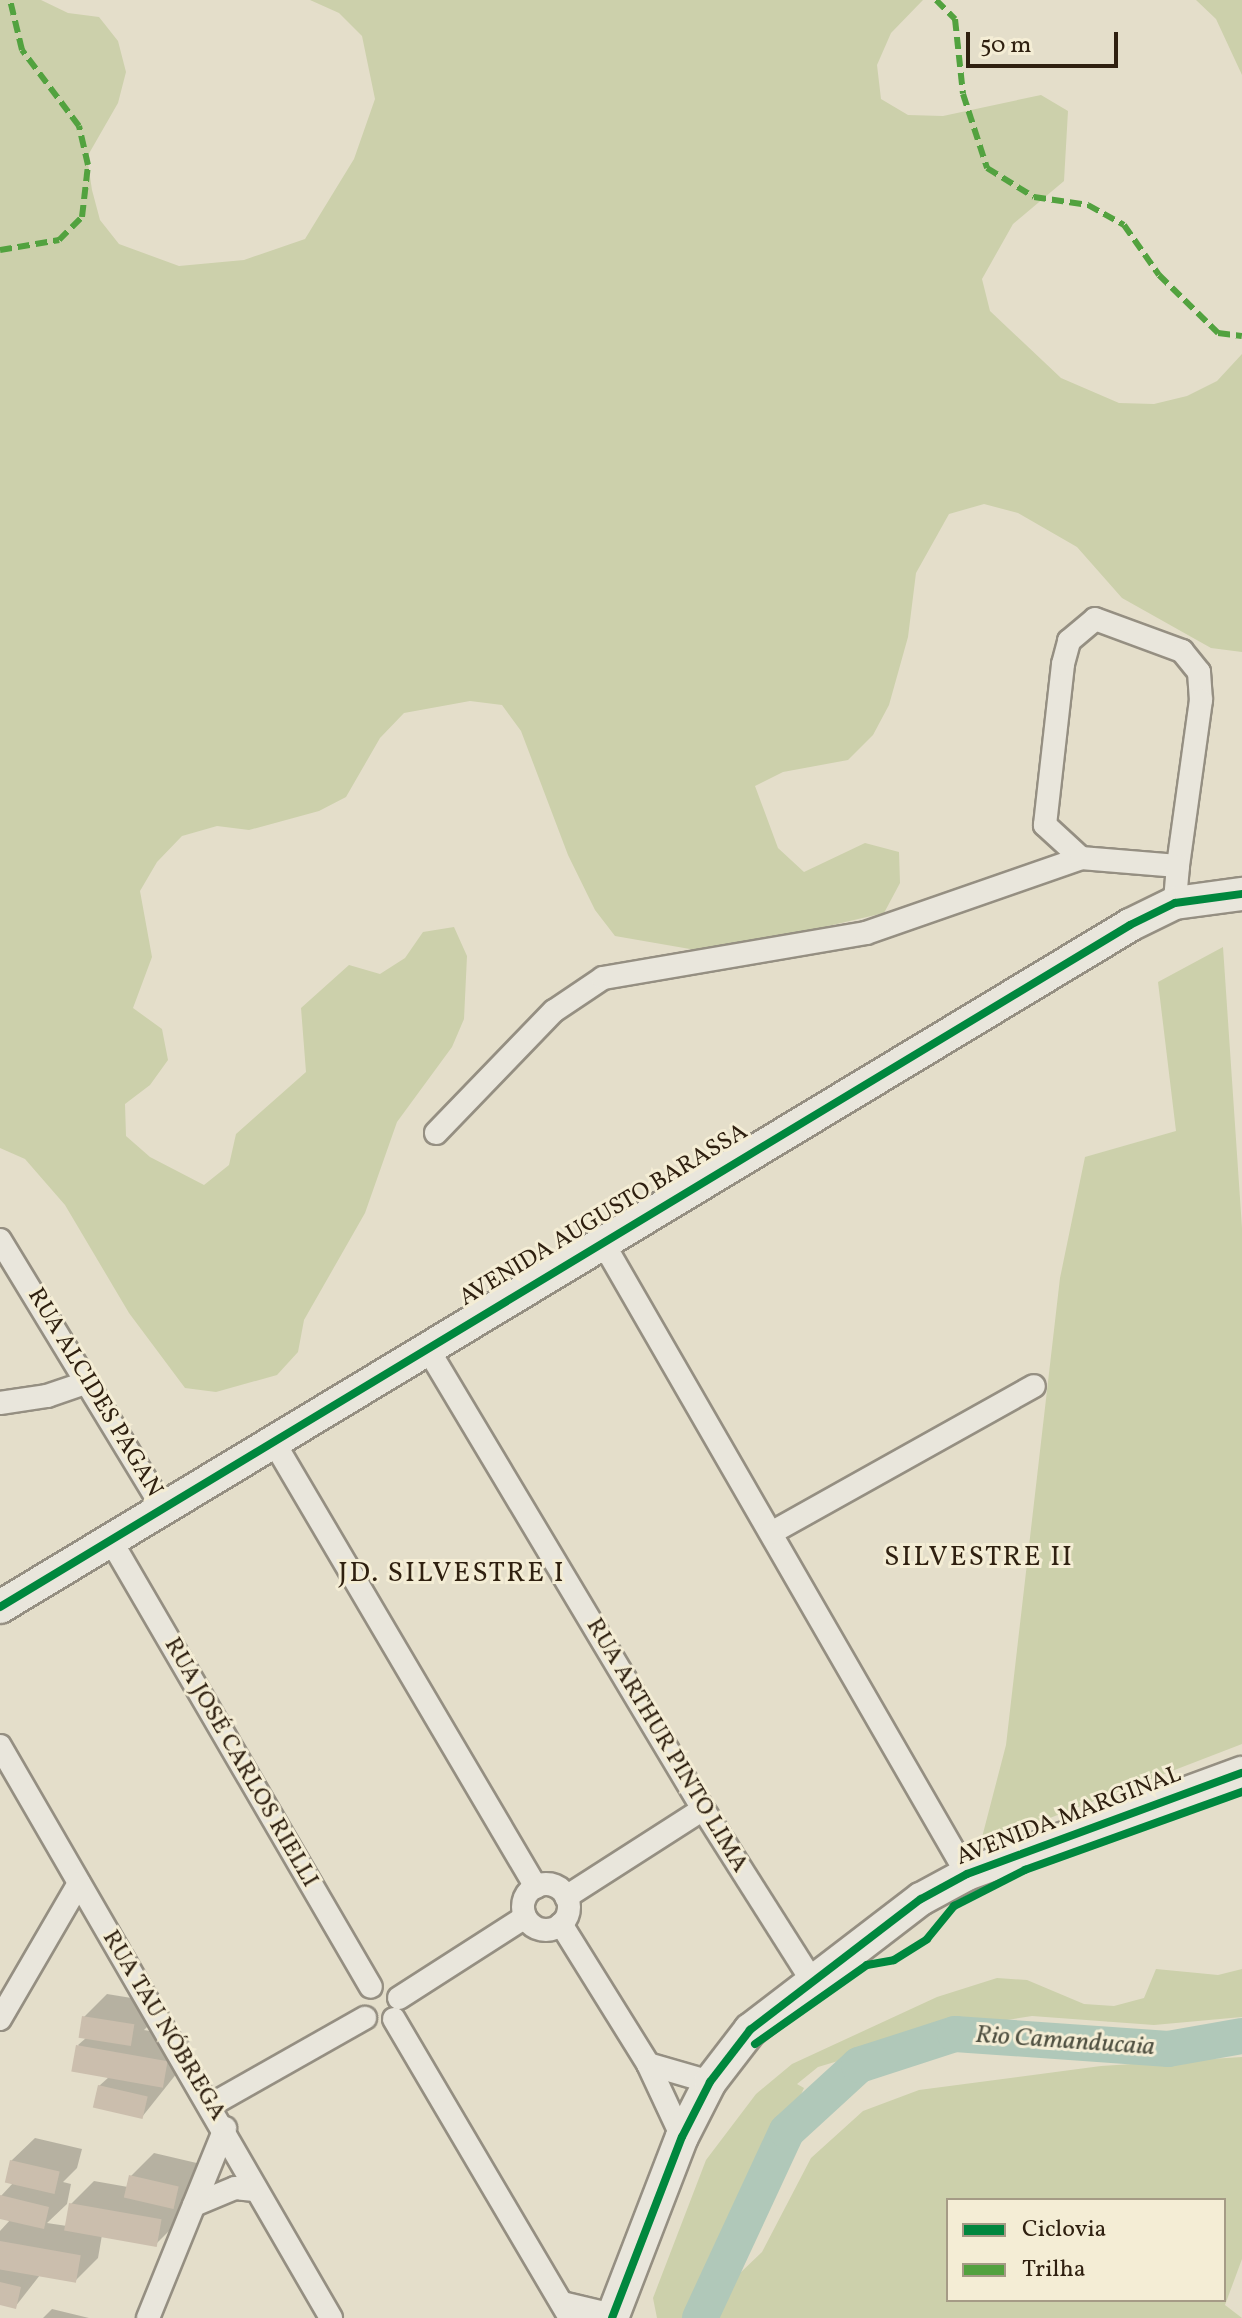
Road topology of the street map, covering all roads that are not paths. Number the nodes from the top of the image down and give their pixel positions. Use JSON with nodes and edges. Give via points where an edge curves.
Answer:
{"nodes":[{"id":1,"x":1081,"y":858,"type":"junction"},
{"id":2,"x":1178,"y":866,"type":"junction"},
{"id":3,"x":1242,"y":894,"type":"edge"},
{"id":4,"x":1175,"y":903,"type":"junction"},
{"id":5,"x":436,"y":1133,"type":"dead end"},
{"id":6,"x":0,"y":1240,"type":"edge"},
{"id":7,"x":602,"y":1241,"type":"junction"},
{"id":8,"x":426,"y":1346,"type":"junction"},
{"id":9,"x":88,"y":1382,"type":"junction"},
{"id":10,"x":1034,"y":1386,"type":"dead end"},
{"id":11,"x":0,"y":1403,"type":"edge"},
{"id":12,"x":272,"y":1439,"type":"junction"},
{"id":13,"x":162,"y":1506,"type":"junction"},
{"id":14,"x":771,"y":1533,"type":"junction"},
{"id":15,"x":110,"y":1539,"type":"junction"},
{"id":16,"x":0,"y":1607,"type":"edge"},
{"id":17,"x":0,"y":1746,"type":"edge"},
{"id":18,"x":1242,"y":1773,"type":"edge"},
{"id":19,"x":703,"y":1809,"type":"junction"},
{"id":20,"x":967,"y":1874,"type":"junction"},
{"id":21,"x":79,"y":1883,"type":"junction"},
{"id":22,"x":536,"y":1887,"type":"junction"},
{"id":23,"x":566,"y":1897,"type":"junction"},
{"id":24,"x":525,"y":1917,"type":"junction"},
{"id":25,"x":561,"y":1924,"type":"junction"},
{"id":26,"x":811,"y":1979,"type":"junction"},
{"id":27,"x":371,"y":1987,"type":"junction"},
{"id":28,"x":397,"y":2009,"type":"junction"},
{"id":29,"x":365,"y":2018,"type":"junction"},
{"id":30,"x":0,"y":2019,"type":"edge"},
{"id":31,"x":648,"y":2064,"type":"junction"},
{"id":32,"x":710,"y":2082,"type":"junction"},
{"id":33,"x":211,"y":2105,"type":"junction"},
{"id":34,"x":225,"y":2128,"type":"junction"},
{"id":35,"x":682,"y":2137,"type":"junction"},
{"id":36,"x":255,"y":2190,"type":"junction"},
{"id":37,"x":194,"y":2205,"type":"junction"},
{"id":38,"x":566,"y":2310,"type":"edge"},
{"id":39,"x":612,"y":2316,"type":"edge"},
{"id":40,"x":148,"y":2318,"type":"edge"},
{"id":41,"x":331,"y":2318,"type":"edge"}],
"edges":[{"from":1,"to":2,"type":"street"},
{"from":1,"to":2,"type":"street","via":[[1045,825],[1063,664],[1069,641],[1095,619],[1182,651],[1199,672],[1201,700]]},
{"from":1,"to":5,"type":"street","via":[[866,933],[603,978],[554,1011]]},
{"from":2,"to":4,"type":"street"},
{"from":3,"to":4,"type":"street","name":"AVENIDA AUGUSTO BARASSA"},
{"from":4,"to":7,"type":"street","name":"AVENIDA AUGUSTO BARASSA"},
{"from":6,"to":9,"type":"street","name":"RUA ALCIDES PAGAN"},
{"from":7,"to":8,"type":"street","name":"AVENIDA AUGUSTO BARASSA"},
{"from":7,"to":14,"type":"street"},
{"from":8,"to":12,"type":"street","name":"AVENIDA AUGUSTO BARASSA"},
{"from":8,"to":19,"type":"street","name":"RUA ARTHUR PINTO LIMA"},
{"from":9,"to":11,"type":"street","via":[[47,1396]]},
{"from":9,"to":13,"type":"street","name":"RUA ALCIDES PAGAN"},
{"from":10,"to":14,"type":"street"},
{"from":12,"to":13,"type":"street","name":"AVENIDA AUGUSTO BARASSA"},
{"from":12,"to":22,"type":"street"},
{"from":13,"to":15,"type":"street","name":"AVENIDA AUGUSTO BARASSA"},
{"from":14,"to":20,"type":"street"},
{"from":15,"to":16,"type":"street","name":"AVENIDA AUGUSTO BARASSA"},
{"from":15,"to":27,"type":"street","name":"RUA JOSÉ CARLOS RIELLI"},
{"from":17,"to":21,"type":"street","name":"RUA TAU NÓBREGA"},
{"from":18,"to":20,"type":"street","name":"AVENIDA MARGINAL"},
{"from":19,"to":23,"type":"street"},
{"from":19,"to":26,"type":"street","name":"RUA ARTHUR PINTO LIMA"},
{"from":20,"to":26,"type":"street","name":"AVENIDA MARGINAL","via":[[921,1899]]},
{"from":21,"to":30,"type":"street"},
{"from":21,"to":33,"type":"street","name":"RUA TAU NÓBREGA"},
{"from":22,"to":23,"type":"street","via":[[553,1886]]},
{"from":22,"to":24,"type":"street","via":[[524,1900]]},
{"from":23,"to":25,"type":"street","via":[[567,1916]]},
{"from":24,"to":25,"type":"street","via":[[537,1929]]},
{"from":24,"to":28,"type":"street"},
{"from":25,"to":31,"type":"street"},
{"from":26,"to":32,"type":"street","name":"AVENIDA MARGINAL","via":[[750,2030]]},
{"from":27,"to":28,"type":"street","via":[[393,1989]]},
{"from":27,"to":29,"type":"street","via":[[361,2001]]},
{"from":28,"to":29,"type":"street","via":[[374,2024]]},
{"from":28,"to":38,"type":"street"},
{"from":29,"to":33,"type":"street"},
{"from":31,"to":32,"type":"street"},
{"from":31,"to":35,"type":"street"},
{"from":32,"to":35,"type":"street","name":"AVENIDA MARGINAL"},
{"from":33,"to":34,"type":"street","name":"RUA TAU NÓBREGA"},
{"from":34,"to":36,"type":"street"},
{"from":34,"to":37,"type":"street","name":"RUA TAU NÓBREGA"},
{"from":35,"to":39,"type":"street","name":"AVENIDA MARGINAL"},
{"from":36,"to":37,"type":"street","via":[[235,2188]]},
{"from":36,"to":41,"type":"street"},
{"from":37,"to":40,"type":"street","name":"RUA TAU NÓBREGA"},
{"from":38,"to":39,"type":"street"}]}
